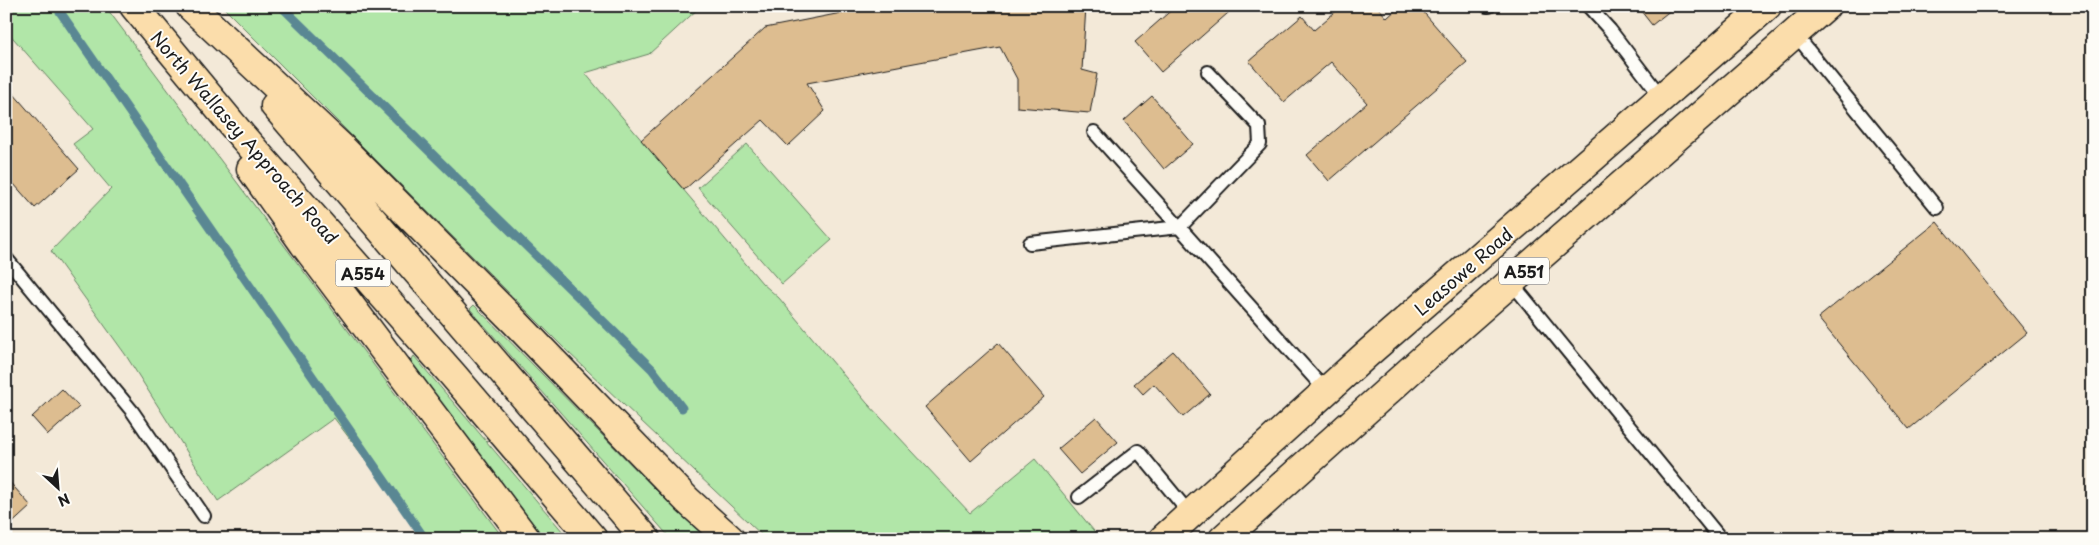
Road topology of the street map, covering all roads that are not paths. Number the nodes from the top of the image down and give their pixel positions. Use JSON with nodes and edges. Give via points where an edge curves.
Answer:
{"nodes":[{"id":1,"x":134,"y":6,"type":"edge"},
{"id":2,"x":190,"y":6,"type":"edge"},
{"id":3,"x":1588,"y":6,"type":"edge"},
{"id":4,"x":1767,"y":6,"type":"edge"},
{"id":5,"x":1826,"y":6,"type":"edge"},
{"id":6,"x":152,"y":28,"type":"junction"},
{"id":7,"x":1794,"y":34,"type":"junction"},
{"id":8,"x":1208,"y":72,"type":"dead end"},
{"id":9,"x":1662,"y":98,"type":"junction"},
{"id":10,"x":1094,"y":132,"type":"dead end"},
{"id":11,"x":1937,"y":208,"type":"dead end"},
{"id":12,"x":1180,"y":227,"type":"junction"},
{"id":13,"x":1030,"y":243,"type":"dead end"},
{"id":14,"x":6,"y":258,"type":"edge"},
{"id":15,"x":1511,"y":282,"type":"junction"},
{"id":16,"x":1326,"y":391,"type":"junction"},
{"id":17,"x":1079,"y":497,"type":"dead end"},
{"id":18,"x":1190,"y":514,"type":"junction"},
{"id":19,"x":204,"y":516,"type":"dead end"},
{"id":20,"x":526,"y":539,"type":"edge"},
{"id":21,"x":593,"y":539,"type":"edge"},
{"id":22,"x":646,"y":539,"type":"edge"},
{"id":23,"x":730,"y":539,"type":"edge"},
{"id":24,"x":1163,"y":539,"type":"edge"},
{"id":25,"x":1223,"y":539,"type":"edge"},
{"id":26,"x":1721,"y":539,"type":"edge"}],
"edges":[{"from":1,"to":6,"type":"main road","name":"North Wallasey Approach Road","number":"A554"},
{"from":2,"to":22,"type":"main road","number":"A554"},
{"from":2,"to":23,"type":"main road","via":[[341,147],[688,501]]},
{"from":3,"to":9,"type":"lane"},
{"from":4,"to":9,"type":"main road","name":"Leasowe Road","number":"A551"},
{"from":5,"to":7,"type":"main road","number":"A551"},
{"from":6,"to":20,"type":"main road","via":[[304,244]]},
{"from":6,"to":21,"type":"main road","name":"North Wallasey Approach Road","number":"A554","via":[[241,135]]},
{"from":7,"to":11,"type":"lane"},
{"from":7,"to":15,"type":"main road","number":"A551"},
{"from":8,"to":12,"type":"lane","via":[[1259,126],[1260,144]]},
{"from":9,"to":16,"type":"main road","name":"Leasowe Road","number":"A551"},
{"from":10,"to":12,"type":"lane"},
{"from":12,"to":13,"type":"lane"},
{"from":12,"to":16,"type":"lane"},
{"from":14,"to":19,"type":"lane","via":[[132,411]]},
{"from":15,"to":25,"type":"main road","number":"A551"},
{"from":15,"to":26,"type":"lane"},
{"from":16,"to":18,"type":"main road","name":"Leasowe Road","number":"A551"},
{"from":17,"to":18,"type":"lane","via":[[1138,451]]},
{"from":18,"to":24,"type":"main road","name":"Leasowe Road","number":"A551"}]}
